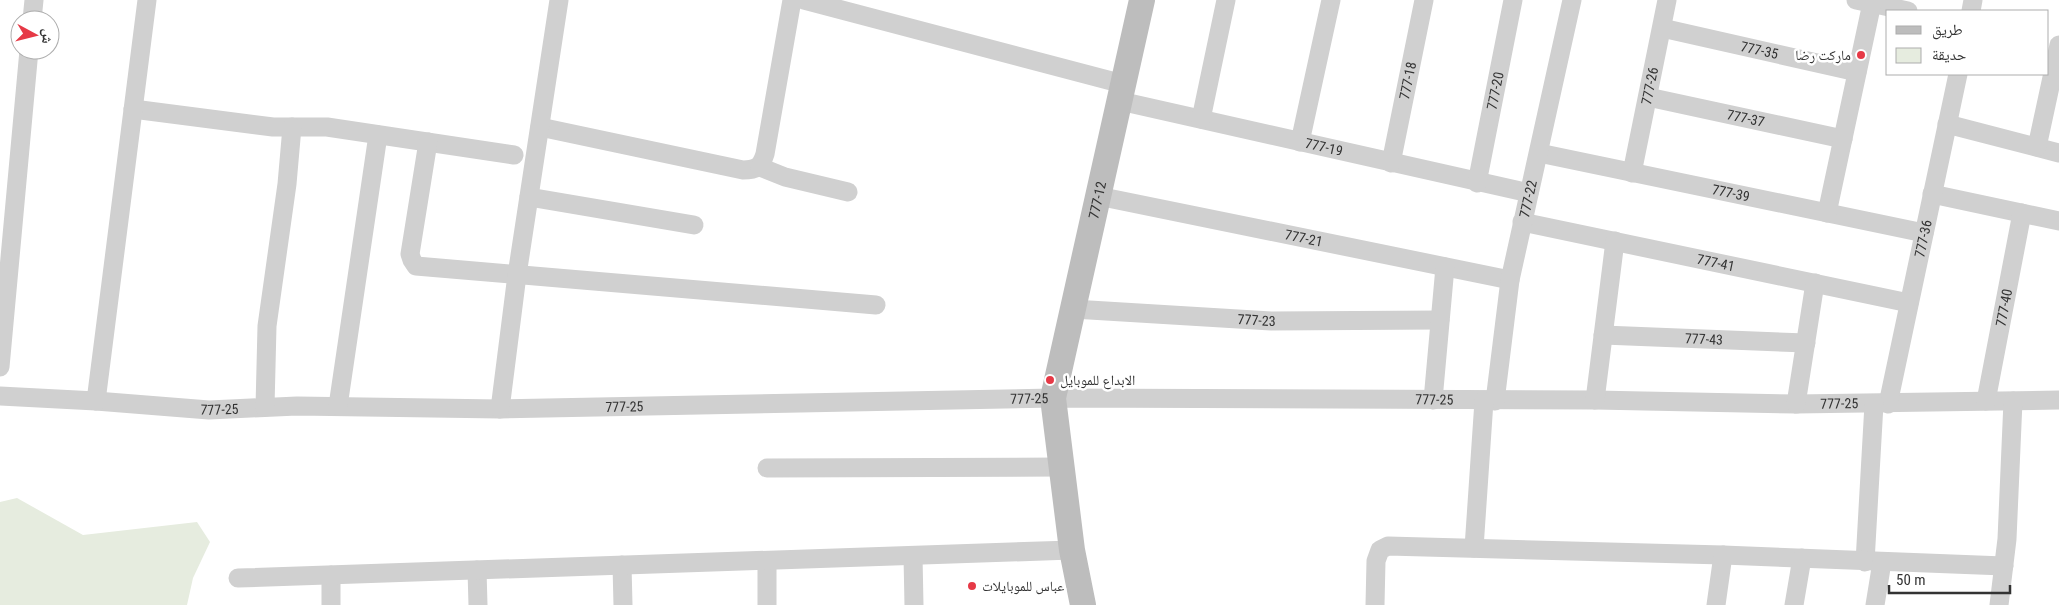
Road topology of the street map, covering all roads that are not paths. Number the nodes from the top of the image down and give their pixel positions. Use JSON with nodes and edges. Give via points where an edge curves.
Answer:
{"nodes":[{"id":1,"x":147,"y":0,"type":"edge"},
{"id":2,"x":559,"y":0,"type":"edge"},
{"id":3,"x":792,"y":0,"type":"edge"},
{"id":4,"x":804,"y":0,"type":"edge"},
{"id":5,"x":1142,"y":0,"type":"edge"},
{"id":6,"x":1226,"y":0,"type":"edge"},
{"id":7,"x":1331,"y":0,"type":"edge"},
{"id":8,"x":1424,"y":0,"type":"edge"},
{"id":9,"x":1514,"y":0,"type":"edge"},
{"id":10,"x":1572,"y":0,"type":"edge"},
{"id":11,"x":1667,"y":0,"type":"edge"},
{"id":12,"x":1864,"y":2,"type":"edge"},
{"id":13,"x":1903,"y":10,"type":"edge"},
{"id":14,"x":1662,"y":28,"type":"junction"},
{"id":15,"x":2059,"y":45,"type":"edge"},
{"id":16,"x":28,"y":60,"type":"edge"},
{"id":17,"x":1858,"y":72,"type":"junction"},
{"id":18,"x":1958,"y":75,"type":"edge"},
{"id":19,"x":1121,"y":92,"type":"junction"},
{"id":20,"x":1648,"y":97,"type":"junction"},
{"id":21,"x":134,"y":109,"type":"junction"},
{"id":22,"x":1201,"y":119,"type":"junction"},
{"id":23,"x":1947,"y":124,"type":"junction"},
{"id":24,"x":292,"y":127,"type":"junction"},
{"id":25,"x":540,"y":127,"type":"junction"},
{"id":26,"x":378,"y":135,"type":"junction"},
{"id":27,"x":1843,"y":138,"type":"junction"},
{"id":28,"x":428,"y":142,"type":"junction"},
{"id":29,"x":1300,"y":142,"type":"junction"},
{"id":30,"x":2036,"y":147,"type":"junction"},
{"id":31,"x":1539,"y":153,"type":"junction"},
{"id":32,"x":2059,"y":153,"type":"edge"},
{"id":33,"x":514,"y":155,"type":"dead end"},
{"id":34,"x":1391,"y":163,"type":"junction"},
{"id":35,"x":760,"y":167,"type":"junction"},
{"id":36,"x":1632,"y":173,"type":"junction"},
{"id":37,"x":1477,"y":182,"type":"junction"},
{"id":38,"x":848,"y":192,"type":"dead end"},
{"id":39,"x":1529,"y":193,"type":"junction"},
{"id":40,"x":1932,"y":194,"type":"junction"},
{"id":41,"x":1098,"y":196,"type":"junction"},
{"id":42,"x":529,"y":197,"type":"junction"},
{"id":43,"x":1827,"y":213,"type":"junction"},
{"id":44,"x":2022,"y":213,"type":"junction"},
{"id":45,"x":2059,"y":221,"type":"edge"},
{"id":46,"x":1522,"y":222,"type":"junction"},
{"id":47,"x":694,"y":226,"type":"dead end"},
{"id":48,"x":1924,"y":233,"type":"junction"},
{"id":49,"x":1615,"y":241,"type":"junction"},
{"id":50,"x":1445,"y":267,"type":"junction"},
{"id":51,"x":517,"y":275,"type":"junction"},
{"id":52,"x":1510,"y":280,"type":"junction"},
{"id":53,"x":1815,"y":283,"type":"junction"},
{"id":54,"x":1909,"y":303,"type":"junction"},
{"id":55,"x":876,"y":305,"type":"dead end"},
{"id":56,"x":1073,"y":309,"type":"junction"},
{"id":57,"x":1440,"y":320,"type":"junction"},
{"id":58,"x":1603,"y":335,"type":"junction"},
{"id":59,"x":1806,"y":343,"type":"junction"},
{"id":60,"x":0,"y":367,"type":"edge"},
{"id":61,"x":0,"y":396,"type":"edge"},
{"id":62,"x":1053,"y":398,"type":"junction"},
{"id":63,"x":1433,"y":400,"type":"junction"},
{"id":64,"x":1595,"y":400,"type":"junction"},
{"id":65,"x":2059,"y":400,"type":"edge"},
{"id":66,"x":96,"y":401,"type":"junction"},
{"id":67,"x":1490,"y":401,"type":"junction"},
{"id":68,"x":1986,"y":401,"type":"junction"},
{"id":69,"x":2013,"y":401,"type":"junction"},
{"id":70,"x":1796,"y":404,"type":"junction"},
{"id":71,"x":1881,"y":404,"type":"junction"},
{"id":72,"x":338,"y":406,"type":"junction"},
{"id":73,"x":265,"y":407,"type":"junction"},
{"id":74,"x":500,"y":409,"type":"junction"},
{"id":75,"x":1062,"y":467,"type":"junction"},
{"id":76,"x":767,"y":468,"type":"dead end"},
{"id":77,"x":1474,"y":548,"type":"junction"},
{"id":78,"x":1072,"y":550,"type":"junction"},
{"id":79,"x":1723,"y":555,"type":"junction"},
{"id":80,"x":913,"y":556,"type":"junction"},
{"id":81,"x":1802,"y":558,"type":"junction"},
{"id":82,"x":767,"y":561,"type":"junction"},
{"id":83,"x":1873,"y":562,"type":"junction"},
{"id":84,"x":622,"y":566,"type":"junction"},
{"id":85,"x":2004,"y":566,"type":"junction"},
{"id":86,"x":477,"y":570,"type":"junction"},
{"id":87,"x":331,"y":575,"type":"junction"},
{"id":88,"x":238,"y":578,"type":"dead end"},
{"id":89,"x":331,"y":605,"type":"edge"},
{"id":90,"x":478,"y":605,"type":"edge"},
{"id":91,"x":623,"y":605,"type":"edge"},
{"id":92,"x":767,"y":605,"type":"edge"},
{"id":93,"x":914,"y":605,"type":"edge"},
{"id":94,"x":1083,"y":605,"type":"edge"},
{"id":95,"x":1375,"y":605,"type":"edge"},
{"id":96,"x":1716,"y":605,"type":"edge"},
{"id":97,"x":1794,"y":605,"type":"edge"},
{"id":98,"x":1875,"y":605,"type":"edge"},
{"id":99,"x":1998,"y":605,"type":"edge"}],
"edges":[{"from":1,"to":21,"type":"street"},
{"from":2,"to":25,"type":"street"},
{"from":3,"to":35,"type":"street"},
{"from":4,"to":19,"type":"street","name":"777-19"},
{"from":5,"to":19,"type":"street","name":"777-12"},
{"from":6,"to":22,"type":"street"},
{"from":7,"to":29,"type":"street"},
{"from":8,"to":34,"type":"street","name":"777-18"},
{"from":9,"to":37,"type":"street","name":"777-20"},
{"from":10,"to":31,"type":"street","name":"777-22"},
{"from":11,"to":14,"type":"street","name":"777-26"},
{"from":12,"to":13,"type":"street"},
{"from":12,"to":17,"type":"street"},
{"from":14,"to":17,"type":"street","name":"777-35"},
{"from":14,"to":20,"type":"street","name":"777-26"},
{"from":15,"to":30,"type":"street"},
{"from":16,"to":60,"type":"street"},
{"from":17,"to":27,"type":"street"},
{"from":18,"to":23,"type":"street","name":"777-36"},
{"from":19,"to":22,"type":"street","name":"777-19"},
{"from":19,"to":41,"type":"street","name":"777-12"},
{"from":20,"to":27,"type":"street","name":"777-37"},
{"from":20,"to":36,"type":"street","name":"777-26"},
{"from":21,"to":24,"type":"street"},
{"from":21,"to":66,"type":"street"},
{"from":22,"to":29,"type":"street","name":"777-19"},
{"from":23,"to":30,"type":"street"},
{"from":23,"to":40,"type":"street","name":"777-36"},
{"from":24,"to":26,"type":"street","via":[[326,127]]},
{"from":24,"to":73,"type":"street","via":[[266,326]]},
{"from":25,"to":35,"type":"street","via":[[743,170]]},
{"from":25,"to":42,"type":"street"},
{"from":26,"to":28,"type":"street"},
{"from":26,"to":72,"type":"street"},
{"from":27,"to":43,"type":"street"},
{"from":28,"to":33,"type":"street"},
{"from":28,"to":51,"type":"street","via":[[410,254],[416,266]]},
{"from":29,"to":34,"type":"street","name":"777-19"},
{"from":30,"to":32,"type":"street"},
{"from":31,"to":36,"type":"street","name":"777-39"},
{"from":31,"to":39,"type":"street","name":"777-22"},
{"from":34,"to":37,"type":"street","name":"777-19"},
{"from":35,"to":38,"type":"street","via":[[785,177]]},
{"from":36,"to":43,"type":"street","name":"777-39"},
{"from":37,"to":39,"type":"street","name":"777-19"},
{"from":39,"to":46,"type":"street","name":"777-22"},
{"from":40,"to":44,"type":"street"},
{"from":40,"to":48,"type":"street","name":"777-36"},
{"from":41,"to":50,"type":"street","name":"777-21"},
{"from":41,"to":56,"type":"street","name":"777-12"},
{"from":42,"to":47,"type":"street"},
{"from":42,"to":51,"type":"street"},
{"from":43,"to":48,"type":"street","name":"777-39"},
{"from":44,"to":45,"type":"street"},
{"from":44,"to":68,"type":"street","name":"777-40"},
{"from":46,"to":49,"type":"street","name":"777-41"},
{"from":46,"to":52,"type":"street","name":"777-22"},
{"from":48,"to":54,"type":"street","name":"777-36"},
{"from":49,"to":53,"type":"street","name":"777-41"},
{"from":49,"to":58,"type":"street"},
{"from":50,"to":52,"type":"street","name":"777-21"},
{"from":50,"to":57,"type":"street"},
{"from":51,"to":55,"type":"street"},
{"from":51,"to":74,"type":"street"},
{"from":52,"to":67,"type":"street","name":"777-22"},
{"from":53,"to":54,"type":"street","name":"777-41"},
{"from":53,"to":59,"type":"street"},
{"from":54,"to":71,"type":"street","name":"777-36"},
{"from":56,"to":57,"type":"street","name":"777-23","via":[[1271,321]]},
{"from":56,"to":62,"type":"street","name":"777-12"},
{"from":57,"to":63,"type":"street"},
{"from":58,"to":59,"type":"street","name":"777-43"},
{"from":58,"to":64,"type":"street"},
{"from":59,"to":70,"type":"street"},
{"from":61,"to":66,"type":"street","name":"777-25"},
{"from":62,"to":63,"type":"street","name":"777-25"},
{"from":62,"to":74,"type":"street","name":"777-25"},
{"from":62,"to":75,"type":"street"},
{"from":63,"to":67,"type":"street","name":"777-25"},
{"from":64,"to":67,"type":"street","name":"777-25"},
{"from":64,"to":70,"type":"street","name":"777-25"},
{"from":65,"to":69,"type":"street","name":"777-25"},
{"from":66,"to":73,"type":"street","name":"777-25","via":[[209,410]]},
{"from":67,"to":77,"type":"street","name":"777-22"},
{"from":68,"to":69,"type":"street","name":"777-25"},
{"from":68,"to":71,"type":"street","name":"777-25"},
{"from":69,"to":85,"type":"street","via":[[2008,539]]},
{"from":70,"to":71,"type":"street","name":"777-25"},
{"from":71,"to":83,"type":"street","name":"777-36"},
{"from":72,"to":73,"type":"street","name":"777-25"},
{"from":72,"to":74,"type":"street","name":"777-25"},
{"from":75,"to":76,"type":"street"},
{"from":75,"to":78,"type":"street"},
{"from":77,"to":79,"type":"street"},
{"from":77,"to":95,"type":"street","via":[[1388,546],[1380,550],[1376,561]]},
{"from":78,"to":80,"type":"street"},
{"from":78,"to":94,"type":"street"},
{"from":79,"to":81,"type":"street"},
{"from":79,"to":96,"type":"street"},
{"from":80,"to":82,"type":"street"},
{"from":80,"to":93,"type":"street"},
{"from":81,"to":83,"type":"street"},
{"from":81,"to":97,"type":"street"},
{"from":82,"to":84,"type":"street"},
{"from":82,"to":92,"type":"street"},
{"from":83,"to":85,"type":"street"},
{"from":83,"to":98,"type":"street","name":"777-36"},
{"from":84,"to":86,"type":"street"},
{"from":84,"to":91,"type":"street"},
{"from":85,"to":99,"type":"street"},
{"from":86,"to":87,"type":"street"},
{"from":86,"to":90,"type":"street"},
{"from":87,"to":88,"type":"street"},
{"from":87,"to":89,"type":"street"}]}
